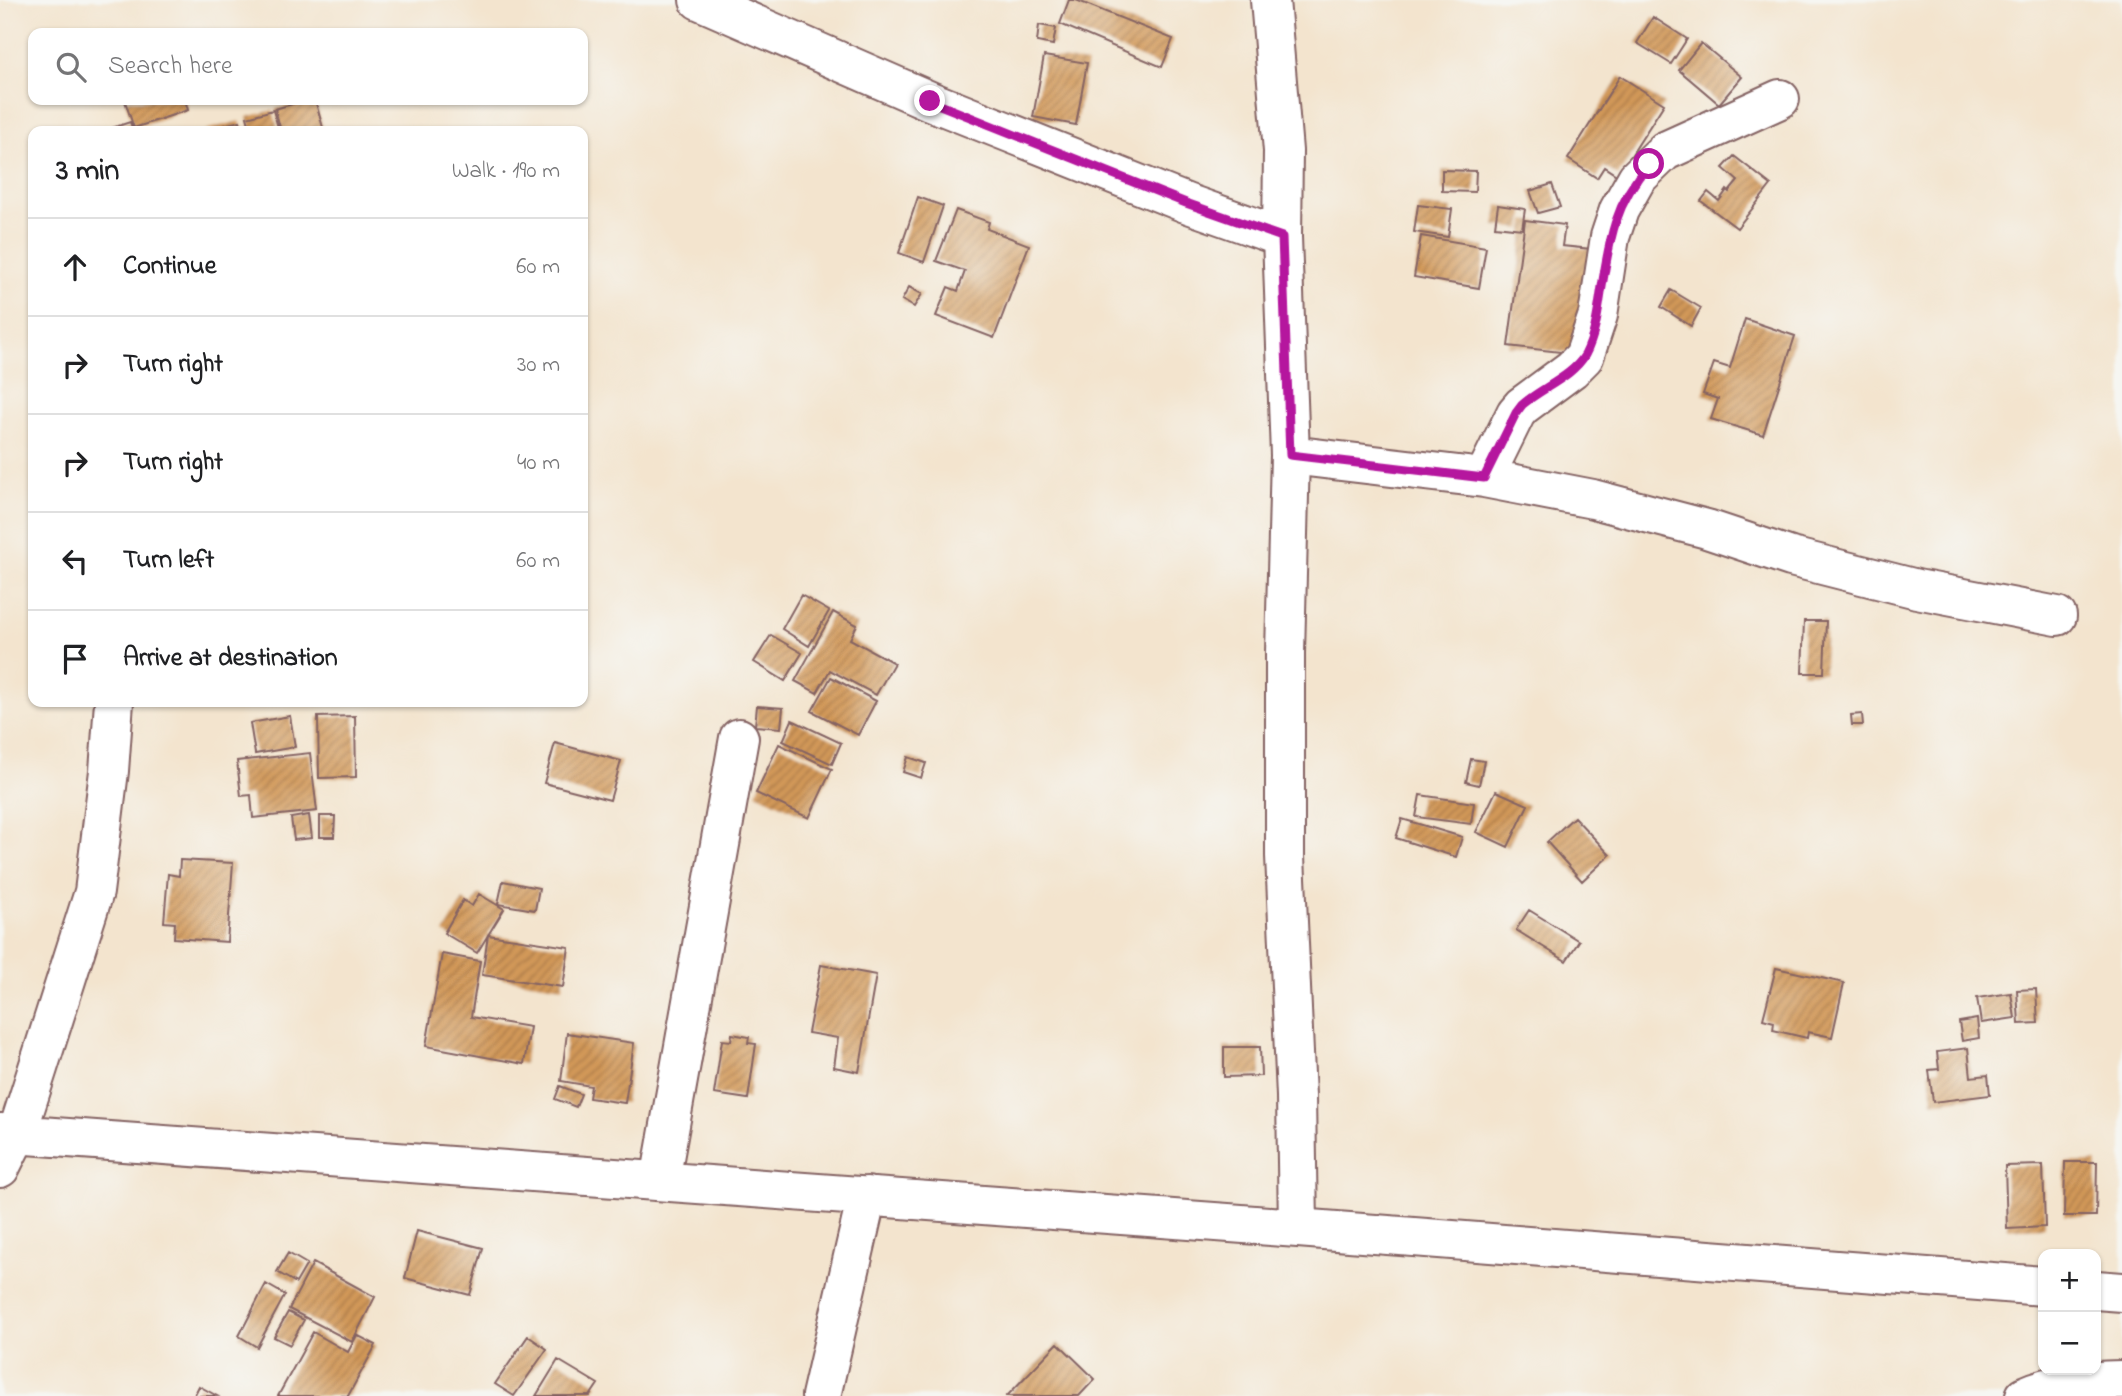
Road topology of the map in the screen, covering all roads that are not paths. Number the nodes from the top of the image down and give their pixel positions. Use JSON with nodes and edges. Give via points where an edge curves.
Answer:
{"nodes":[{"id":1,"x":699,"y":0,"type":"edge"},
{"id":2,"x":1270,"y":0,"type":"edge"},
{"id":3,"x":1780,"y":99,"type":"dead end"},
{"id":4,"x":1282,"y":237,"type":"junction"},
{"id":5,"x":1290,"y":455,"type":"junction"},
{"id":6,"x":1484,"y":478,"type":"junction"},
{"id":7,"x":2057,"y":616,"type":"dead end"},
{"id":8,"x":114,"y":707,"type":"edge"},
{"id":9,"x":739,"y":738,"type":"dead end"},
{"id":10,"x":9,"y":1133,"type":"edge"},
{"id":11,"x":0,"y":1168,"type":"edge"},
{"id":12,"x":660,"y":1181,"type":"junction"},
{"id":13,"x":867,"y":1196,"type":"junction"},
{"id":14,"x":1298,"y":1227,"type":"junction"},
{"id":15,"x":2038,"y":1286,"type":"edge"},
{"id":16,"x":2101,"y":1290,"type":"edge"},
{"id":17,"x":2122,"y":1292,"type":"edge"},
{"id":18,"x":2122,"y":1380,"type":"edge"},
{"id":19,"x":821,"y":1396,"type":"edge"},
{"id":20,"x":2025,"y":1396,"type":"edge"}],
"edges":[{"from":1,"to":4,"type":"street","via":[[930,101]]},
{"from":2,"to":4,"type":"street","via":[[1283,151]]},
{"from":3,"to":6,"type":"street","via":[[1665,151],[1637,178],[1610,237],[1598,315],[1584,357],[1522,405]]},
{"from":4,"to":5,"type":"street"},
{"from":5,"to":6,"type":"street"},
{"from":5,"to":14,"type":"street","via":[[1285,856]]},
{"from":6,"to":7,"type":"street","via":[[1619,506],[1917,589]]},
{"from":8,"to":10,"type":"street","via":[[94,892]]},
{"from":9,"to":12,"type":"street"},
{"from":10,"to":11,"type":"street"},
{"from":10,"to":12,"type":"street"},
{"from":12,"to":13,"type":"street"},
{"from":13,"to":14,"type":"street"},
{"from":13,"to":19,"type":"street"},
{"from":14,"to":15,"type":"street"},
{"from":16,"to":17,"type":"street"},
{"from":18,"to":20,"type":"street","via":[[2078,1381]]}]}
